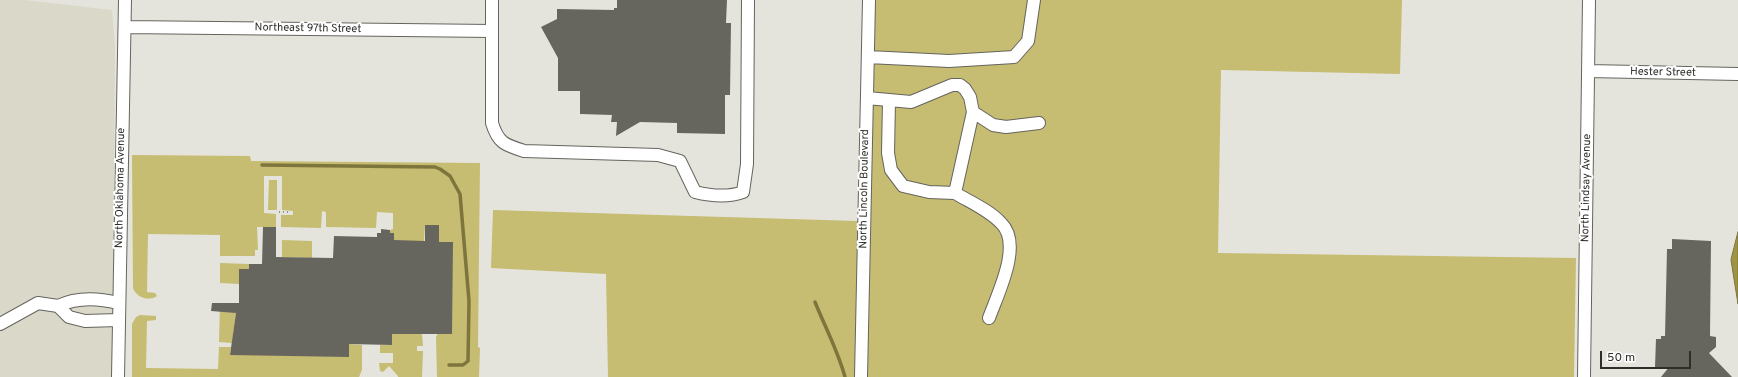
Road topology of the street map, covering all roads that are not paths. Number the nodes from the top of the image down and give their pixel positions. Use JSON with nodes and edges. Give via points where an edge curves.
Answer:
{"nodes":[{"id":1,"x":125,"y":0,"type":"edge"},
{"id":2,"x":492,"y":0,"type":"edge"},
{"id":3,"x":748,"y":0,"type":"edge"},
{"id":4,"x":869,"y":0,"type":"edge"},
{"id":5,"x":1034,"y":0,"type":"edge"},
{"id":6,"x":1589,"y":0,"type":"edge"},
{"id":7,"x":125,"y":27,"type":"junction"},
{"id":8,"x":492,"y":31,"type":"junction"},
{"id":9,"x":868,"y":57,"type":"junction"},
{"id":10,"x":1588,"y":71,"type":"junction"},
{"id":11,"x":1738,"y":74,"type":"edge"},
{"id":12,"x":867,"y":98,"type":"junction"},
{"id":13,"x":888,"y":101,"type":"junction"},
{"id":14,"x":973,"y":112,"type":"junction"},
{"id":15,"x":1039,"y":123,"type":"dead end"},
{"id":16,"x":955,"y":193,"type":"junction"},
{"id":17,"x":118,"y":303,"type":"junction"},
{"id":18,"x":58,"y":306,"type":"junction"},
{"id":19,"x":989,"y":318,"type":"dead end"},
{"id":20,"x":118,"y":320,"type":"junction"},
{"id":21,"x":0,"y":324,"type":"edge"},
{"id":22,"x":118,"y":377,"type":"edge"},
{"id":23,"x":861,"y":377,"type":"edge"},
{"id":24,"x":1584,"y":377,"type":"edge"}],
"edges":[{"from":1,"to":7,"type":"street","name":"North Oklahoma Avenue"},
{"from":2,"to":8,"type":"street"},
{"from":3,"to":8,"type":"street","via":[[747,164],[743,192],[734,195],[712,197],[695,192],[680,161],[658,155],[524,151],[506,145],[496,136],[492,123]]},
{"from":4,"to":9,"type":"street","name":"North Lincoln Boulevard"},
{"from":5,"to":9,"type":"street","via":[[1028,41],[1014,56],[949,61]]},
{"from":6,"to":10,"type":"street","name":"North Lindsay Avenue"},
{"from":7,"to":8,"type":"street","name":"Northeast 97th Street"},
{"from":7,"to":17,"type":"street","name":"North Oklahoma Avenue"},
{"from":9,"to":12,"type":"street","name":"North Lincoln Boulevard"},
{"from":10,"to":11,"type":"street","name":"Hester Street"},
{"from":10,"to":24,"type":"street","name":"North Lindsay Avenue"},
{"from":12,"to":13,"type":"street"},
{"from":12,"to":23,"type":"street","name":"North Lincoln Boulevard"},
{"from":13,"to":14,"type":"street","via":[[911,102],[947,86],[960,85],[970,97]]},
{"from":13,"to":16,"type":"street","via":[[888,153],[891,170],[903,186],[929,192]]},
{"from":14,"to":15,"type":"street","via":[[993,125],[1006,127]]},
{"from":14,"to":16,"type":"street"},
{"from":16,"to":19,"type":"street","via":[[1002,223],[1010,236],[1011,249],[1007,266]]},
{"from":17,"to":18,"type":"street","via":[[106,300],[71,300]]},
{"from":17,"to":20,"type":"street","name":"North Oklahoma Avenue"},
{"from":18,"to":20,"type":"street","via":[[69,316],[85,321]]},
{"from":18,"to":21,"type":"street","via":[[38,303]]},
{"from":20,"to":22,"type":"street","name":"North Oklahoma Avenue"}]}
